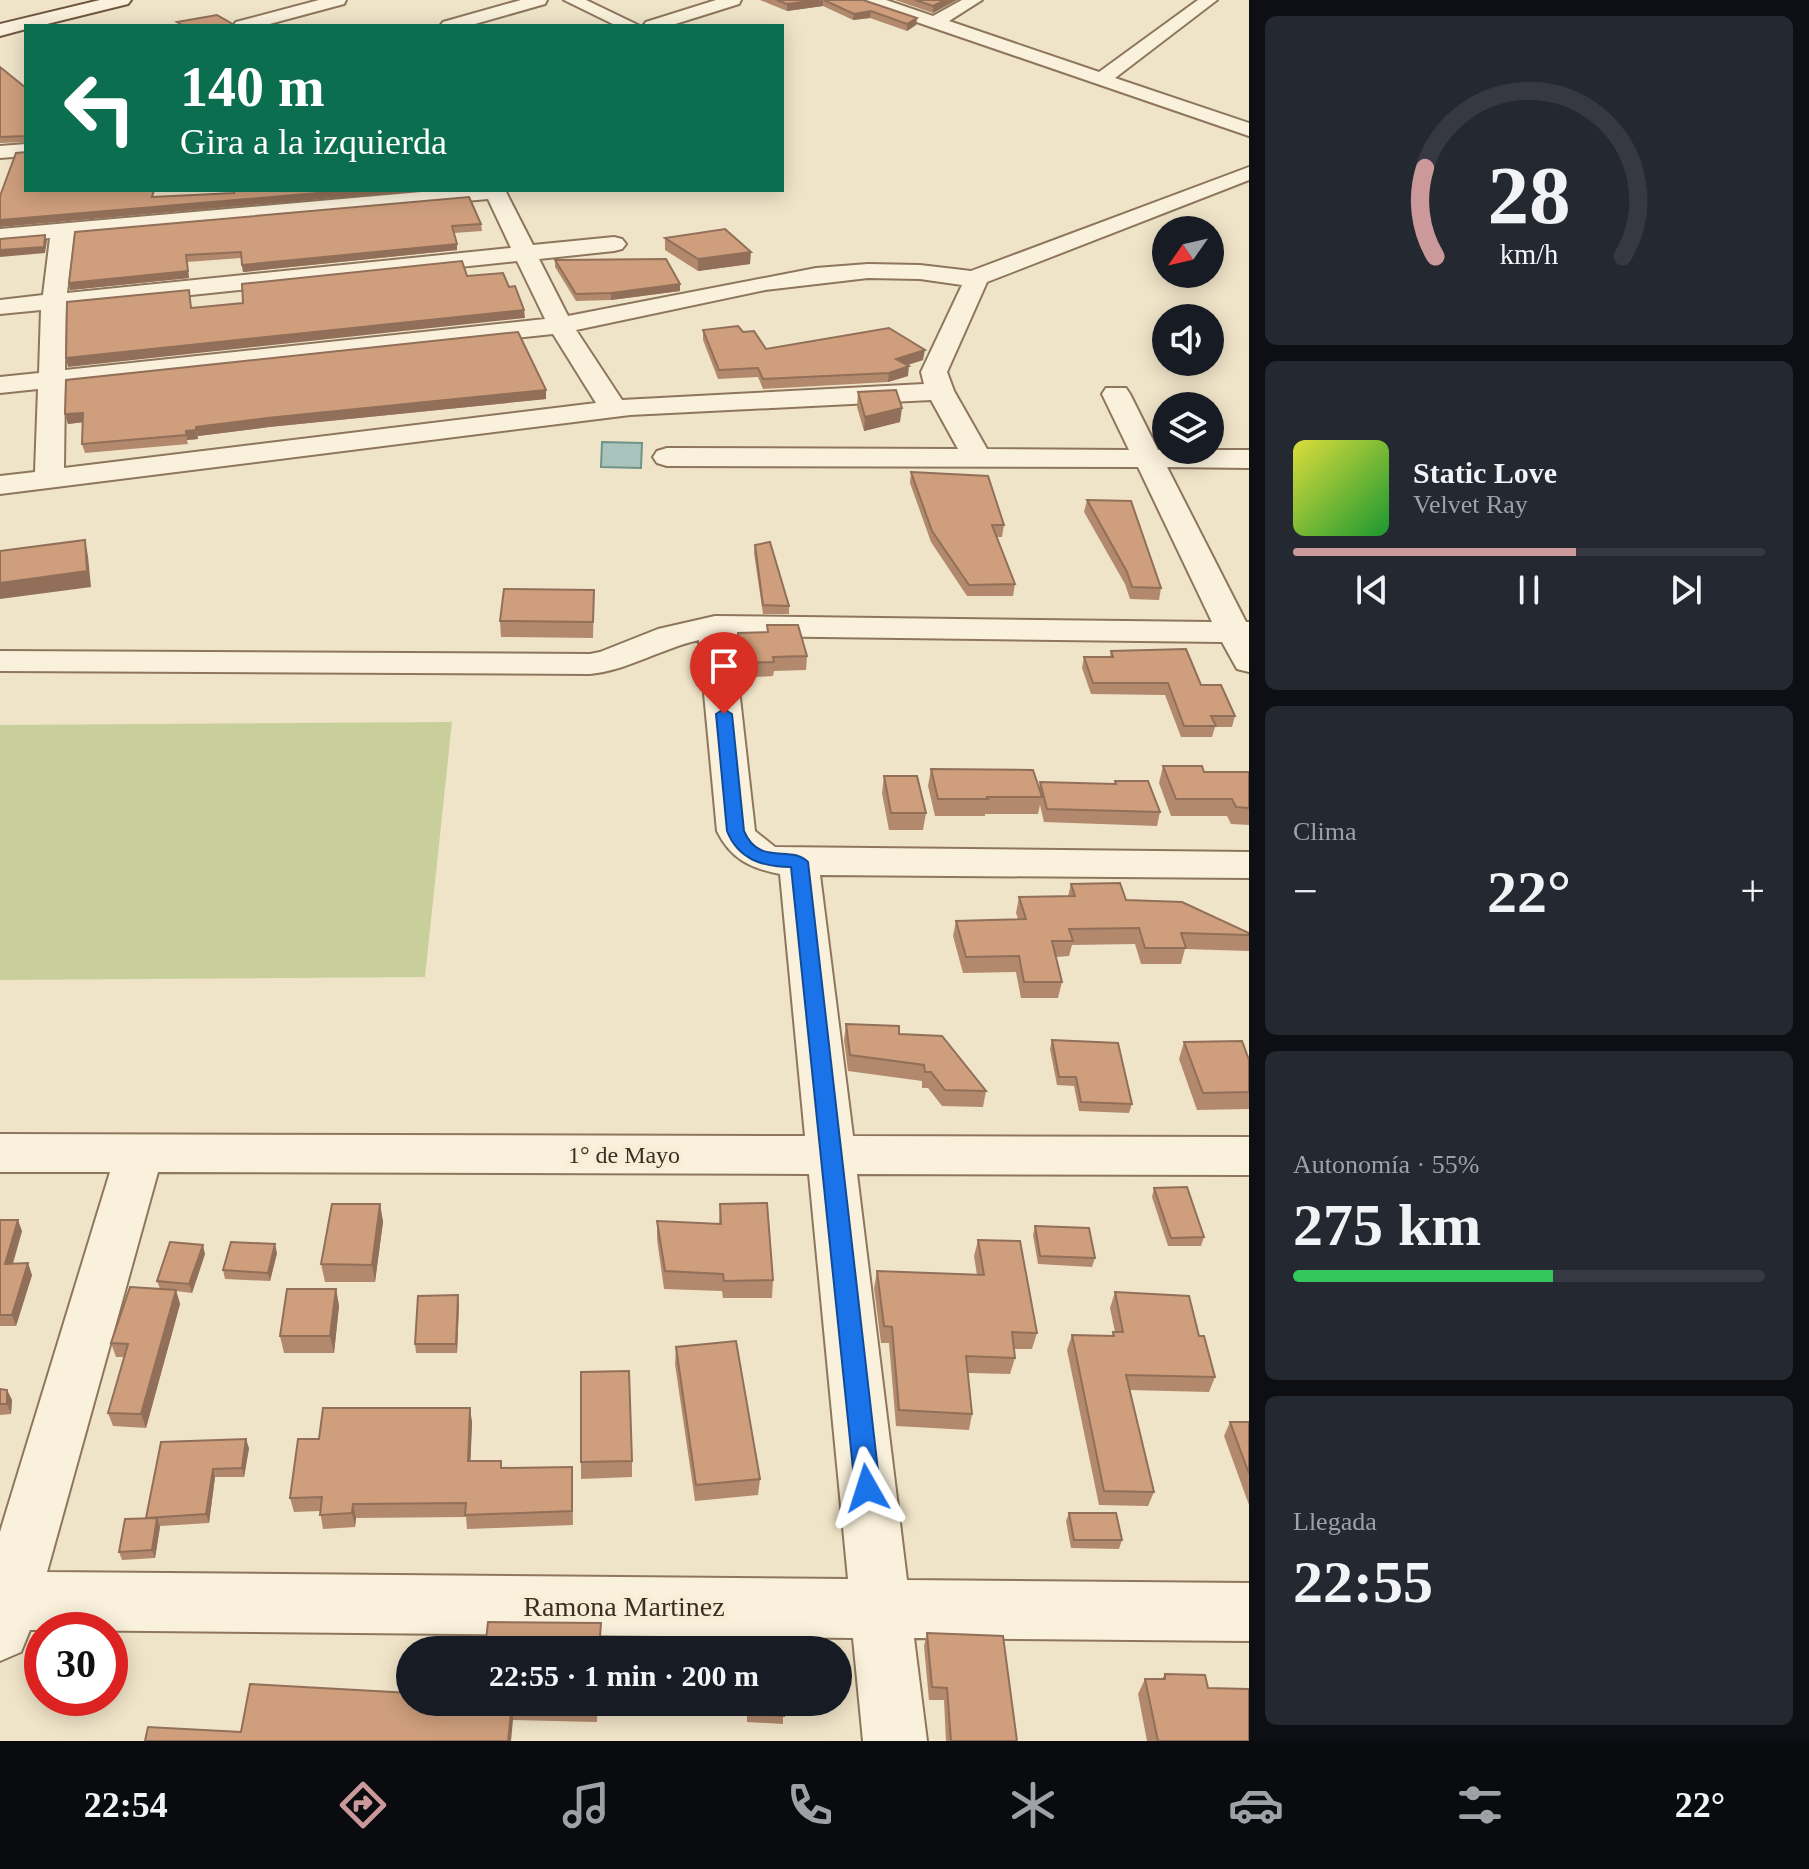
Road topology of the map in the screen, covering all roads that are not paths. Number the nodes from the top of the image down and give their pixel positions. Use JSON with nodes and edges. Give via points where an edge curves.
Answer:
{"nodes":[{"id":1,"x":122,"y":0,"type":"edge"},
{"id":2,"x":338,"y":0,"type":"edge"},
{"id":3,"x":539,"y":0,"type":"edge"},
{"id":4,"x":572,"y":0,"type":"edge"},
{"id":5,"x":733,"y":0,"type":"edge"},
{"id":6,"x":870,"y":0,"type":"edge"},
{"id":7,"x":974,"y":0,"type":"edge"},
{"id":8,"x":1209,"y":0,"type":"edge"},
{"id":9,"x":256,"y":6,"type":"dead end"},
{"id":10,"x":276,"y":17,"type":"junction"},
{"id":11,"x":935,"y":22,"type":"junction"},
{"id":12,"x":24,"y":24,"type":"edge"},
{"id":13,"x":24,"y":24,"type":"edge"},
{"id":14,"x":250,"y":24,"type":"edge"},
{"id":15,"x":289,"y":24,"type":"edge"},
{"id":16,"x":456,"y":24,"type":"edge"},
{"id":17,"x":626,"y":24,"type":"edge"},
{"id":18,"x":658,"y":24,"type":"edge"},
{"id":19,"x":0,"y":30,"type":"edge"},
{"id":20,"x":1103,"y":78,"type":"junction"},
{"id":21,"x":1249,"y":130,"type":"edge"},
{"id":22,"x":24,"y":150,"type":"edge"},
{"id":23,"x":0,"y":152,"type":"edge"},
{"id":24,"x":1249,"y":173,"type":"edge"},
{"id":25,"x":483,"y":192,"type":"edge"},
{"id":26,"x":494,"y":192,"type":"edge"},
{"id":27,"x":63,"y":230,"type":"junction"},
{"id":28,"x":0,"y":236,"type":"edge"},
{"id":29,"x":614,"y":244,"type":"dead end"},
{"id":30,"x":522,"y":253,"type":"junction"},
{"id":31,"x":973,"y":279,"type":"junction"},
{"id":32,"x":54,"y":302,"type":"junction"},
{"id":33,"x":0,"y":307,"type":"edge"},
{"id":34,"x":560,"y":325,"type":"junction"},
{"id":35,"x":52,"y":380,"type":"junction"},
{"id":36,"x":0,"y":385,"type":"edge"},
{"id":37,"x":940,"y":391,"type":"junction"},
{"id":38,"x":1116,"y":394,"type":"dead end"},
{"id":39,"x":614,"y":409,"type":"junction"},
{"id":40,"x":667,"y":457,"type":"dead end"},
{"id":41,"x":977,"y":457,"type":"junction"},
{"id":42,"x":1148,"y":458,"type":"junction"},
{"id":43,"x":1249,"y":459,"type":"edge"},
{"id":44,"x":49,"y":479,"type":"junction"},
{"id":45,"x":0,"y":485,"type":"edge"},
{"id":46,"x":715,"y":626,"type":"junction"},
{"id":47,"x":1244,"y":642,"type":"edge"},
{"id":48,"x":0,"y":661,"type":"edge"},
{"id":49,"x":799,"y":862,"type":"junction"},
{"id":50,"x":1249,"y":865,"type":"edge"},
{"id":51,"x":0,"y":1153,"type":"edge"},
{"id":52,"x":140,"y":1153,"type":"junction"},
{"id":53,"x":832,"y":1155,"type":"junction"},
{"id":54,"x":1249,"y":1156,"type":"edge"},
{"id":55,"x":880,"y":1609,"type":"junction"},
{"id":56,"x":3,"y":1611,"type":"edge"},
{"id":57,"x":1249,"y":1612,"type":"edge"},
{"id":58,"x":895,"y":1741,"type":"edge"}],
"edges":[{"from":1,"to":13,"type":"main road"},
{"from":2,"to":10,"type":"street"},
{"from":3,"to":16,"type":"street"},
{"from":4,"to":17,"type":"street"},
{"from":5,"to":18,"type":"street"},
{"from":6,"to":11,"type":"street"},
{"from":7,"to":11,"type":"street"},
{"from":8,"to":20,"type":"street"},
{"from":9,"to":10,"type":"street"},
{"from":10,"to":14,"type":"street"},
{"from":10,"to":15,"type":"street"},
{"from":11,"to":20,"type":"street"},
{"from":12,"to":19,"type":"main road"},
{"from":20,"to":21,"type":"street"},
{"from":22,"to":23,"type":"street"},
{"from":24,"to":31,"type":"street"},
{"from":25,"to":27,"type":"street"},
{"from":26,"to":30,"type":"street"},
{"from":27,"to":28,"type":"street"},
{"from":27,"to":32,"type":"street"},
{"from":29,"to":30,"type":"street"},
{"from":30,"to":32,"type":"street"},
{"from":30,"to":34,"type":"street"},
{"from":31,"to":34,"type":"street","via":[[850,271],[731,287]]},
{"from":31,"to":37,"type":"street","via":[[974,288],[934,372]]},
{"from":32,"to":33,"type":"street"},
{"from":32,"to":35,"type":"street"},
{"from":34,"to":35,"type":"street"},
{"from":34,"to":39,"type":"street"},
{"from":35,"to":36,"type":"street"},
{"from":35,"to":44,"type":"street"},
{"from":37,"to":39,"type":"street"},
{"from":37,"to":41,"type":"street"},
{"from":38,"to":42,"type":"street"},
{"from":39,"to":44,"type":"street"},
{"from":40,"to":41,"type":"street"},
{"from":41,"to":42,"type":"street"},
{"from":42,"to":43,"type":"street"},
{"from":42,"to":47,"type":"street"},
{"from":44,"to":45,"type":"street"},
{"from":46,"to":47,"type":"street"},
{"from":46,"to":48,"type":"street","via":[[590,664]]},
{"from":46,"to":49,"type":"street","via":[[736,831],[741,844],[756,855]]},
{"from":49,"to":50,"type":"street"},
{"from":49,"to":53,"type":"street"},
{"from":51,"to":52,"type":"street","name":"1° de Mayo"},
{"from":52,"to":53,"type":"street","name":"1° de Mayo"},
{"from":52,"to":56,"type":"street"},
{"from":53,"to":54,"type":"street","name":"1° de Mayo"},
{"from":53,"to":55,"type":"street"},
{"from":55,"to":56,"type":"street","name":"Ramona Martinez"},
{"from":55,"to":57,"type":"street","name":"Ramona Martinez"},
{"from":55,"to":58,"type":"street"}]}
